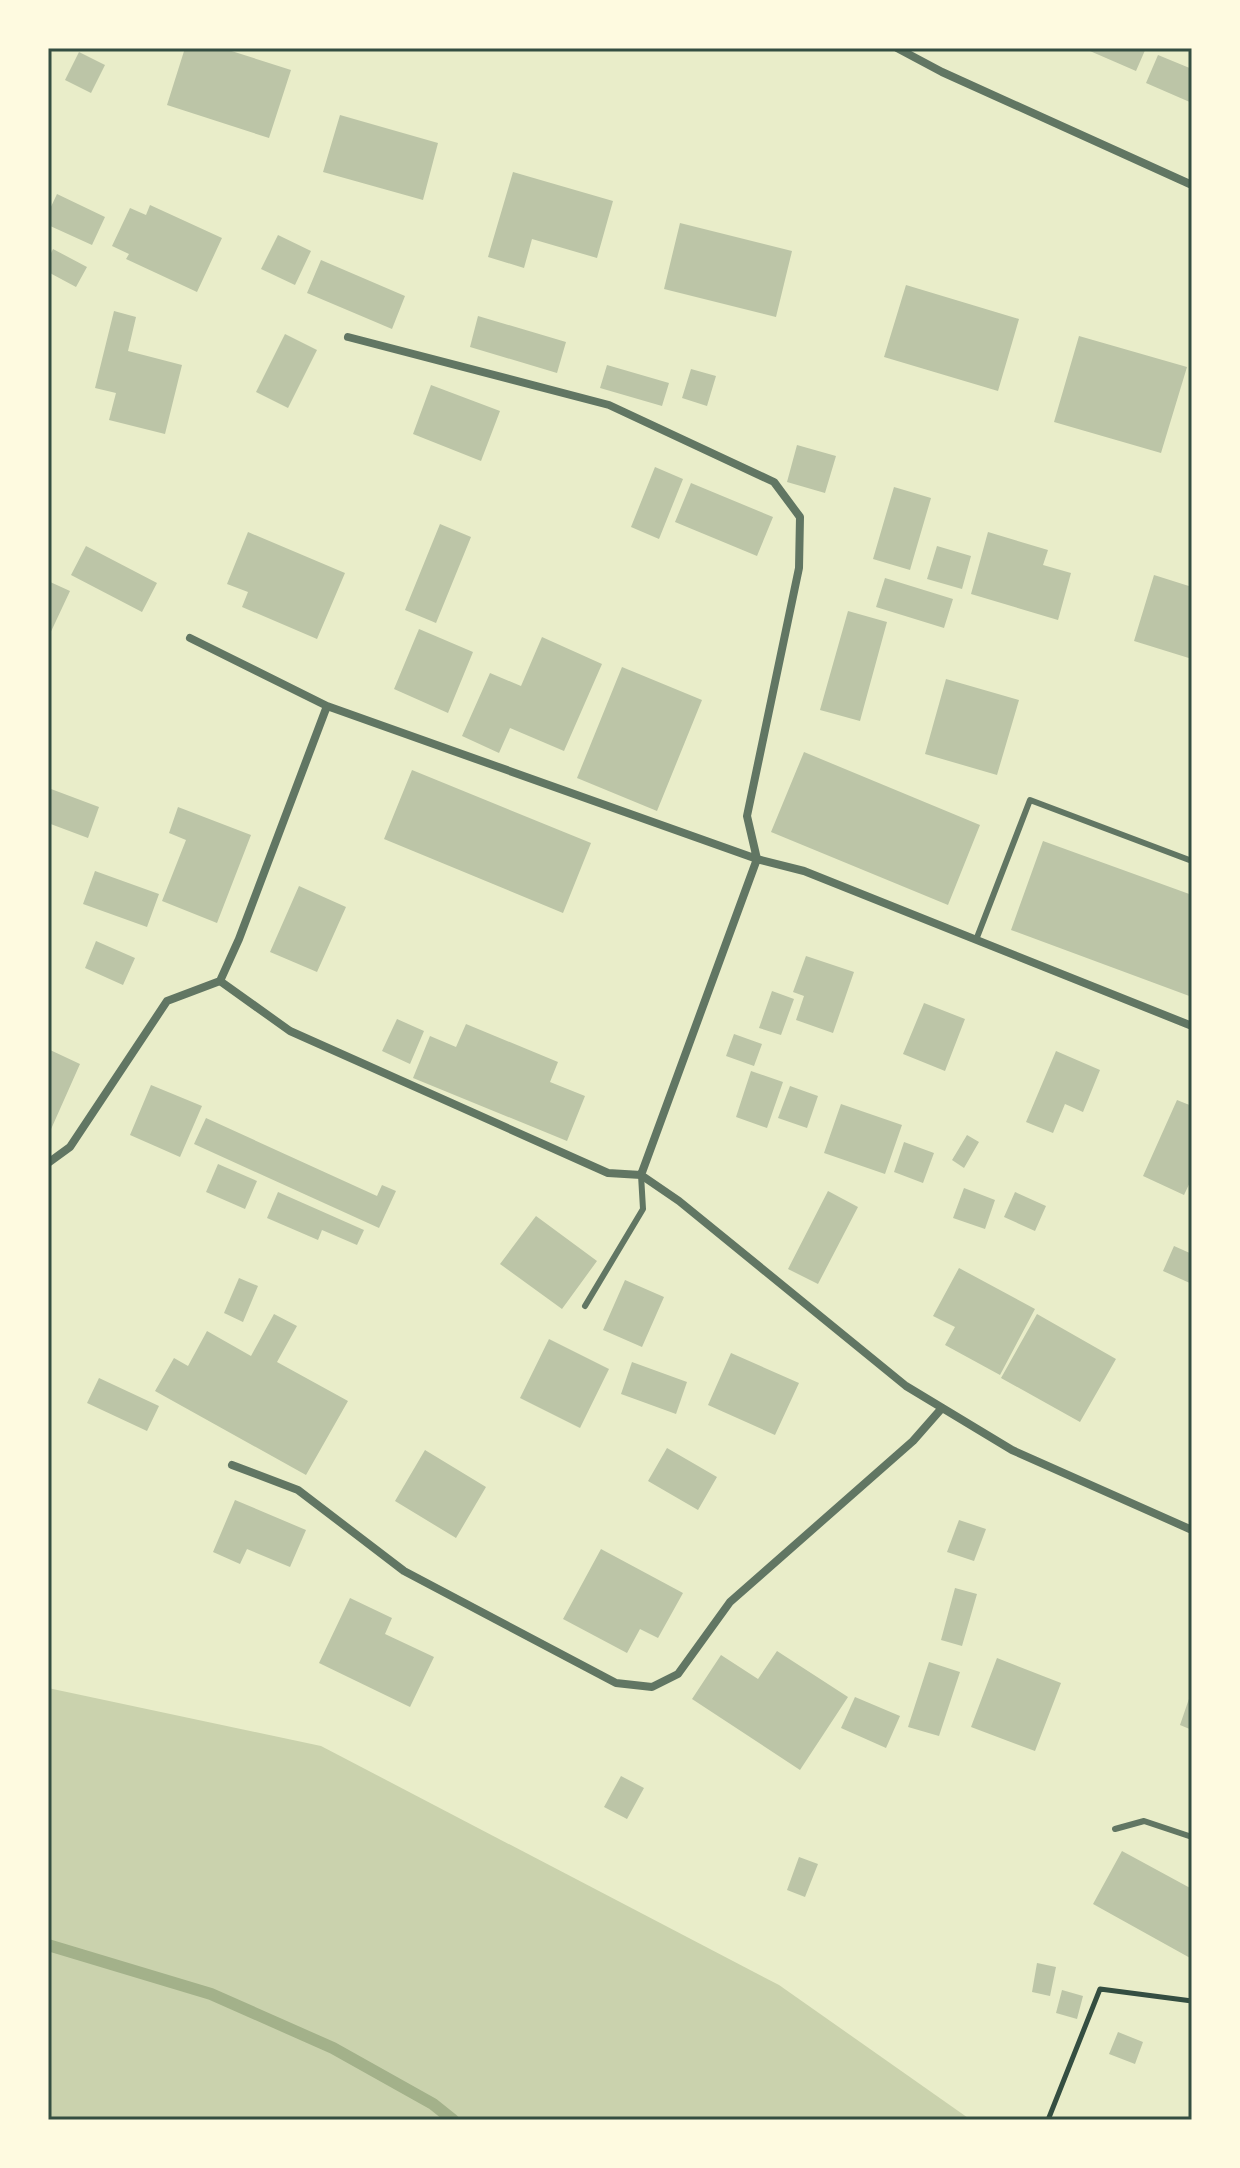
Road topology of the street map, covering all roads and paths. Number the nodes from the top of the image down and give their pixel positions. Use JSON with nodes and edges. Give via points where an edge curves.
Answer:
{"nodes":[{"id":1,"x":897,"y":48,"type":"edge"},
{"id":2,"x":1192,"y":185,"type":"edge"},
{"id":3,"x":348,"y":337,"type":"dead end"},
{"id":4,"x":190,"y":638,"type":"dead end"},
{"id":5,"x":327,"y":706,"type":"junction"},
{"id":6,"x":757,"y":859,"type":"junction"},
{"id":7,"x":1192,"y":861,"type":"edge"},
{"id":8,"x":976,"y":940,"type":"junction"},
{"id":9,"x":220,"y":981,"type":"junction"},
{"id":10,"x":1192,"y":1026,"type":"edge"},
{"id":11,"x":48,"y":1163,"type":"edge"},
{"id":12,"x":641,"y":1175,"type":"junction"},
{"id":13,"x":585,"y":1306,"type":"dead end"},
{"id":14,"x":942,"y":1408,"type":"junction"},
{"id":15,"x":232,"y":1465,"type":"dead end"},
{"id":16,"x":1192,"y":1530,"type":"edge"},
{"id":17,"x":1115,"y":1829,"type":"dead end"},
{"id":18,"x":1192,"y":1837,"type":"edge"},
{"id":19,"x":1192,"y":2001,"type":"edge"},
{"id":20,"x":1048,"y":2120,"type":"edge"}],
"edges":[{"from":1,"to":2,"type":"street"},
{"from":3,"to":6,"type":"street","via":[[609,405],[774,482],[800,517],[799,568],[747,816]]},
{"from":4,"to":5,"type":"street"},
{"from":5,"to":6,"type":"street"},
{"from":5,"to":9,"type":"street"},
{"from":6,"to":8,"type":"street","via":[[804,871]]},
{"from":6,"to":12,"type":"street"},
{"from":7,"to":8,"type":"lane","via":[[1030,800]]},
{"from":8,"to":10,"type":"street"},
{"from":9,"to":11,"type":"street","via":[[167,1001],[70,1147]]},
{"from":9,"to":12,"type":"street","via":[[290,1031],[608,1173]]},
{"from":12,"to":13,"type":"lane","via":[[643,1209]]},
{"from":12,"to":14,"type":"street","via":[[906,1386]]},
{"from":14,"to":15,"type":"street","via":[[913,1441],[730,1602],[678,1674],[652,1687],[616,1683],[559,1653],[404,1571],[298,1490]]},
{"from":14,"to":16,"type":"street","via":[[1012,1450]]},
{"from":17,"to":18,"type":"lane","via":[[1144,1821]]},
{"from":19,"to":20,"type":"path","via":[[1100,1989]]}]}
